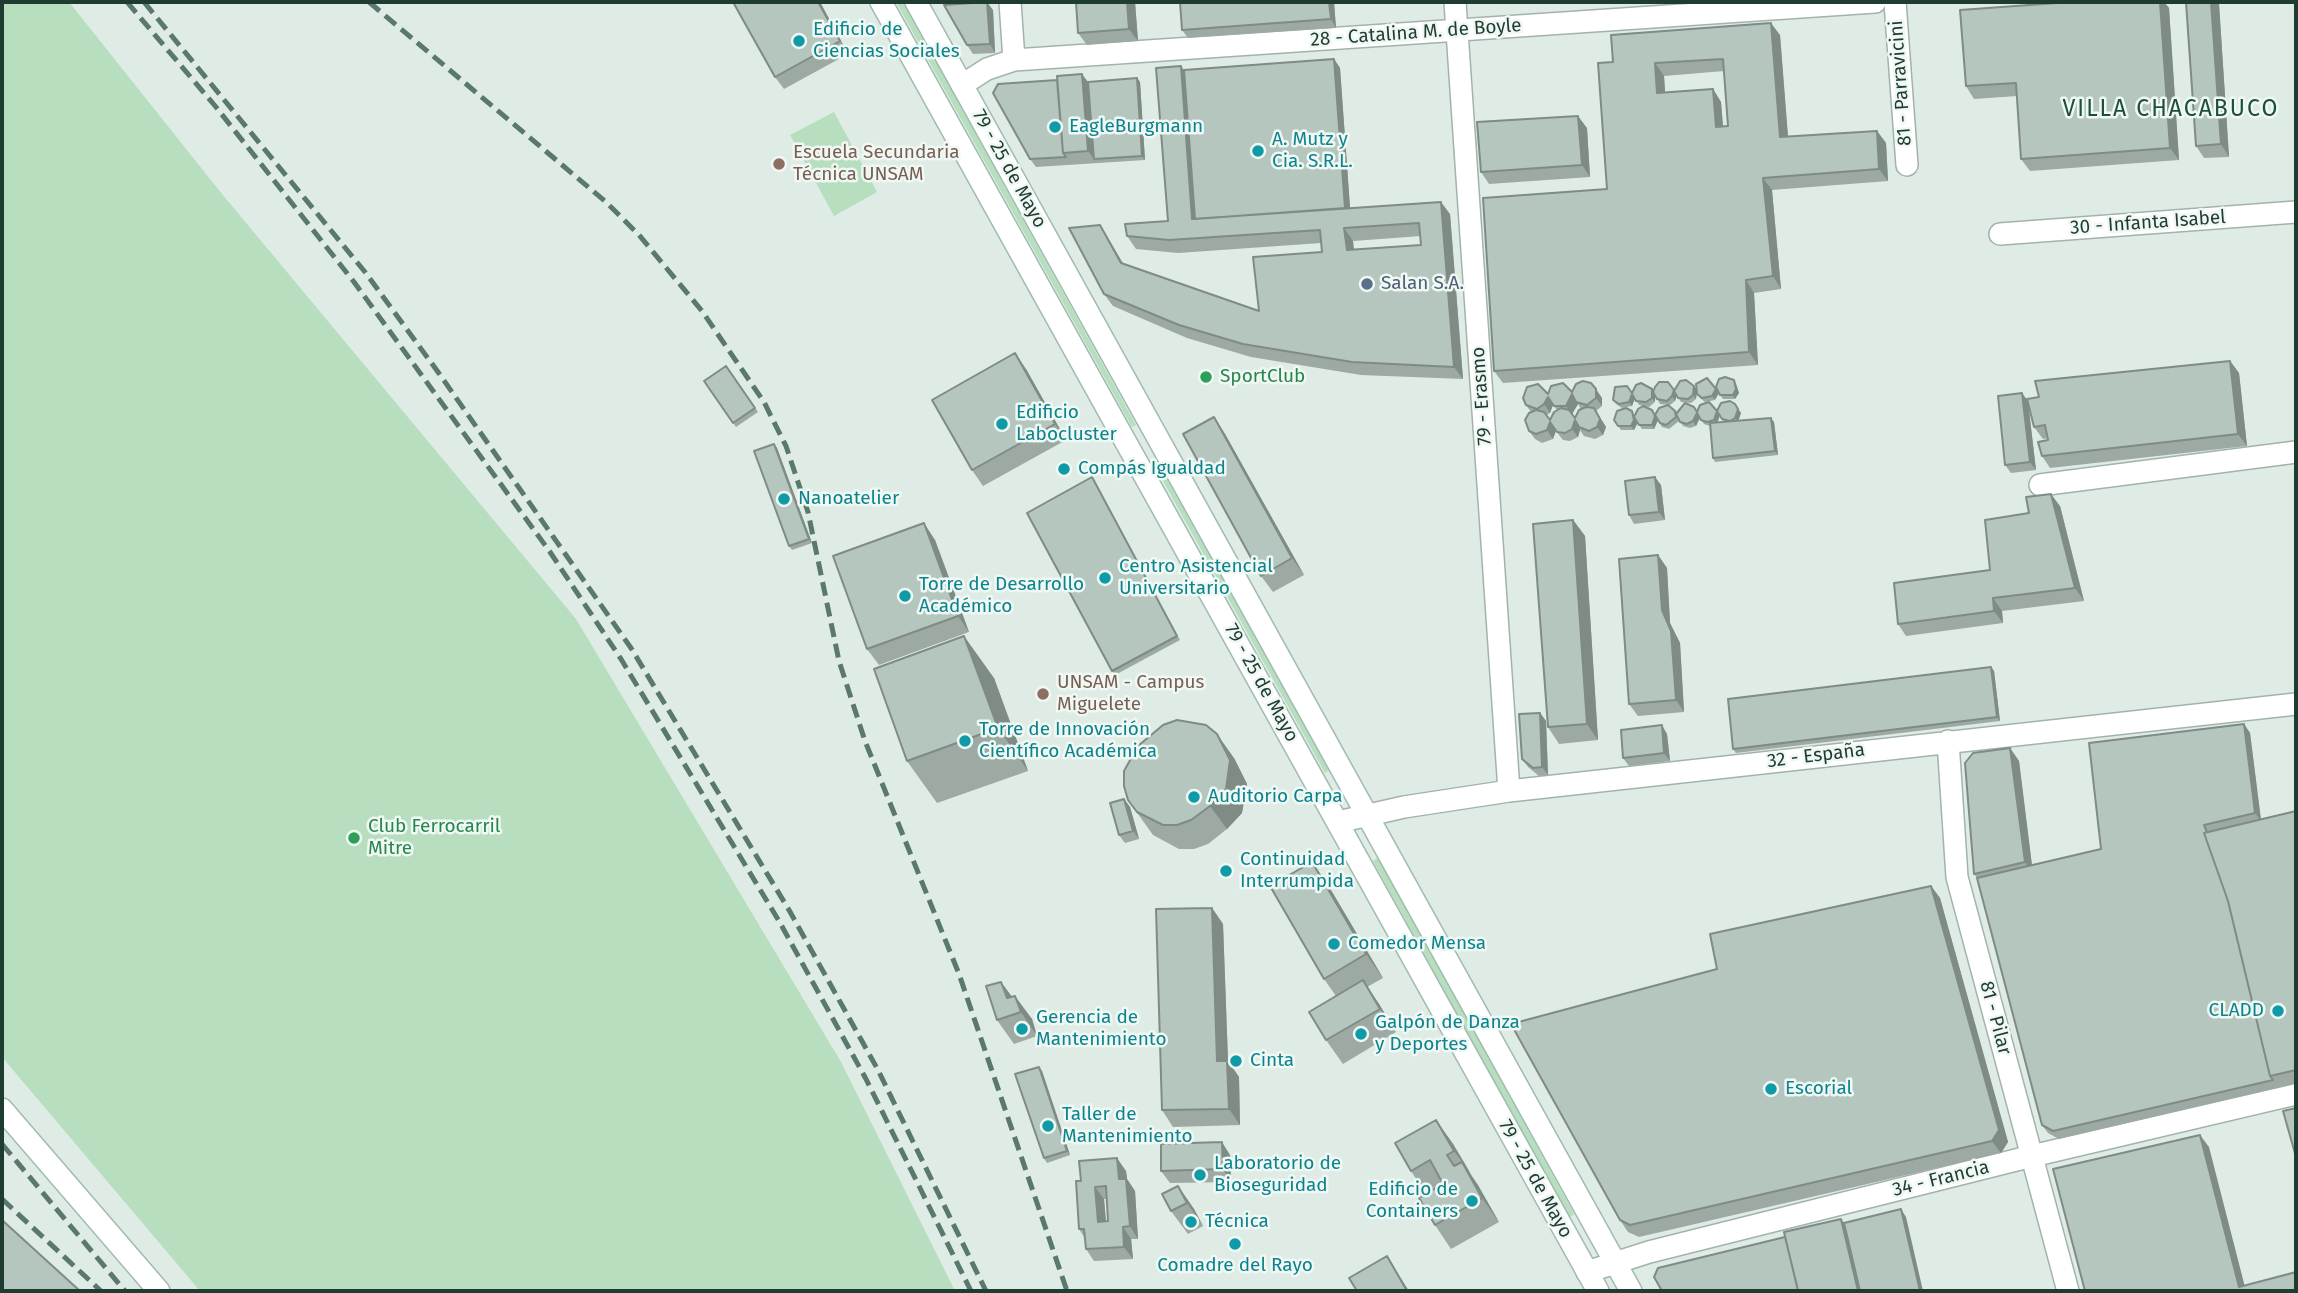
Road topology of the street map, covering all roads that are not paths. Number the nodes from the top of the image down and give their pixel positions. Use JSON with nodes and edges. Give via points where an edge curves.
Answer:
{"nodes":[{"id":1,"x":881,"y":2,"type":"edge"},
{"id":2,"x":916,"y":2,"type":"edge"},
{"id":3,"x":1010,"y":2,"type":"edge"},
{"id":4,"x":1455,"y":2,"type":"edge"},
{"id":5,"x":1875,"y":2,"type":"edge"},
{"id":6,"x":1895,"y":2,"type":"edge"},
{"id":7,"x":1457,"y":30,"type":"junction"},
{"id":8,"x":1014,"y":60,"type":"junction"},
{"id":9,"x":962,"y":85,"type":"junction"},
{"id":10,"x":1907,"y":165,"type":"dead end"},
{"id":11,"x":2296,"y":212,"type":"edge"},
{"id":12,"x":2000,"y":234,"type":"dead end"},
{"id":13,"x":2296,"y":452,"type":"edge"},
{"id":14,"x":2040,"y":485,"type":"dead end"},
{"id":15,"x":2296,"y":704,"type":"edge"},
{"id":16,"x":1948,"y":741,"type":"junction"},
{"id":17,"x":1509,"y":791,"type":"junction"},
{"id":18,"x":1369,"y":817,"type":"junction"},
{"id":19,"x":1338,"y":822,"type":"junction"},
{"id":20,"x":2296,"y":1094,"type":"edge"},
{"id":21,"x":2,"y":1109,"type":"edge"},
{"id":22,"x":2032,"y":1156,"type":"junction"},
{"id":23,"x":1616,"y":1262,"type":"junction"},
{"id":24,"x":1587,"y":1272,"type":"junction"},
{"id":25,"x":159,"y":1291,"type":"edge"},
{"id":26,"x":1598,"y":1291,"type":"edge"},
{"id":27,"x":1631,"y":1291,"type":"edge"},
{"id":28,"x":2068,"y":1291,"type":"edge"}],
"edges":[{"from":1,"to":19,"type":"street","name":"79 - 25 de Mayo"},
{"from":2,"to":9,"type":"street","name":"79 - 25 de Mayo"},
{"from":3,"to":8,"type":"street"},
{"from":4,"to":7,"type":"street","name":"79 - Erasmo"},
{"from":5,"to":7,"type":"street","name":"28 - Catalina M. de Boyle"},
{"from":6,"to":10,"type":"street","name":"81 - Parravicini"},
{"from":7,"to":8,"type":"street","name":"28 - Catalina M. de Boyle"},
{"from":7,"to":17,"type":"street","name":"79 - Erasmo"},
{"from":8,"to":9,"type":"street","name":"28 - Catalina M. de Boyle","via":[[987,69]]},
{"from":9,"to":18,"type":"street","name":"79 - 25 de Mayo"},
{"from":11,"to":12,"type":"street","name":"30 - Infanta Isabel"},
{"from":13,"to":14,"type":"street"},
{"from":15,"to":16,"type":"street","name":"32 - España"},
{"from":16,"to":17,"type":"street","name":"32 - España"},
{"from":16,"to":22,"type":"street","name":"81 - Pilar","via":[[1956,877]]},
{"from":17,"to":18,"type":"street","name":"32 - España"},
{"from":18,"to":19,"type":"street","name":"32 - España"},
{"from":18,"to":23,"type":"street","name":"79 - 25 de Mayo"},
{"from":19,"to":24,"type":"street","name":"79 - 25 de Mayo"},
{"from":20,"to":22,"type":"street","name":"34 - Francia"},
{"from":21,"to":25,"type":"street"},
{"from":22,"to":23,"type":"street","name":"34 - Francia"},
{"from":22,"to":28,"type":"street","name":"81 - Pilar"},
{"from":23,"to":24,"type":"street","name":"34 - Francia"},
{"from":23,"to":27,"type":"street","name":"79 - 25 de Mayo"},
{"from":24,"to":26,"type":"street","name":"79 - 25 de Mayo"}]}
